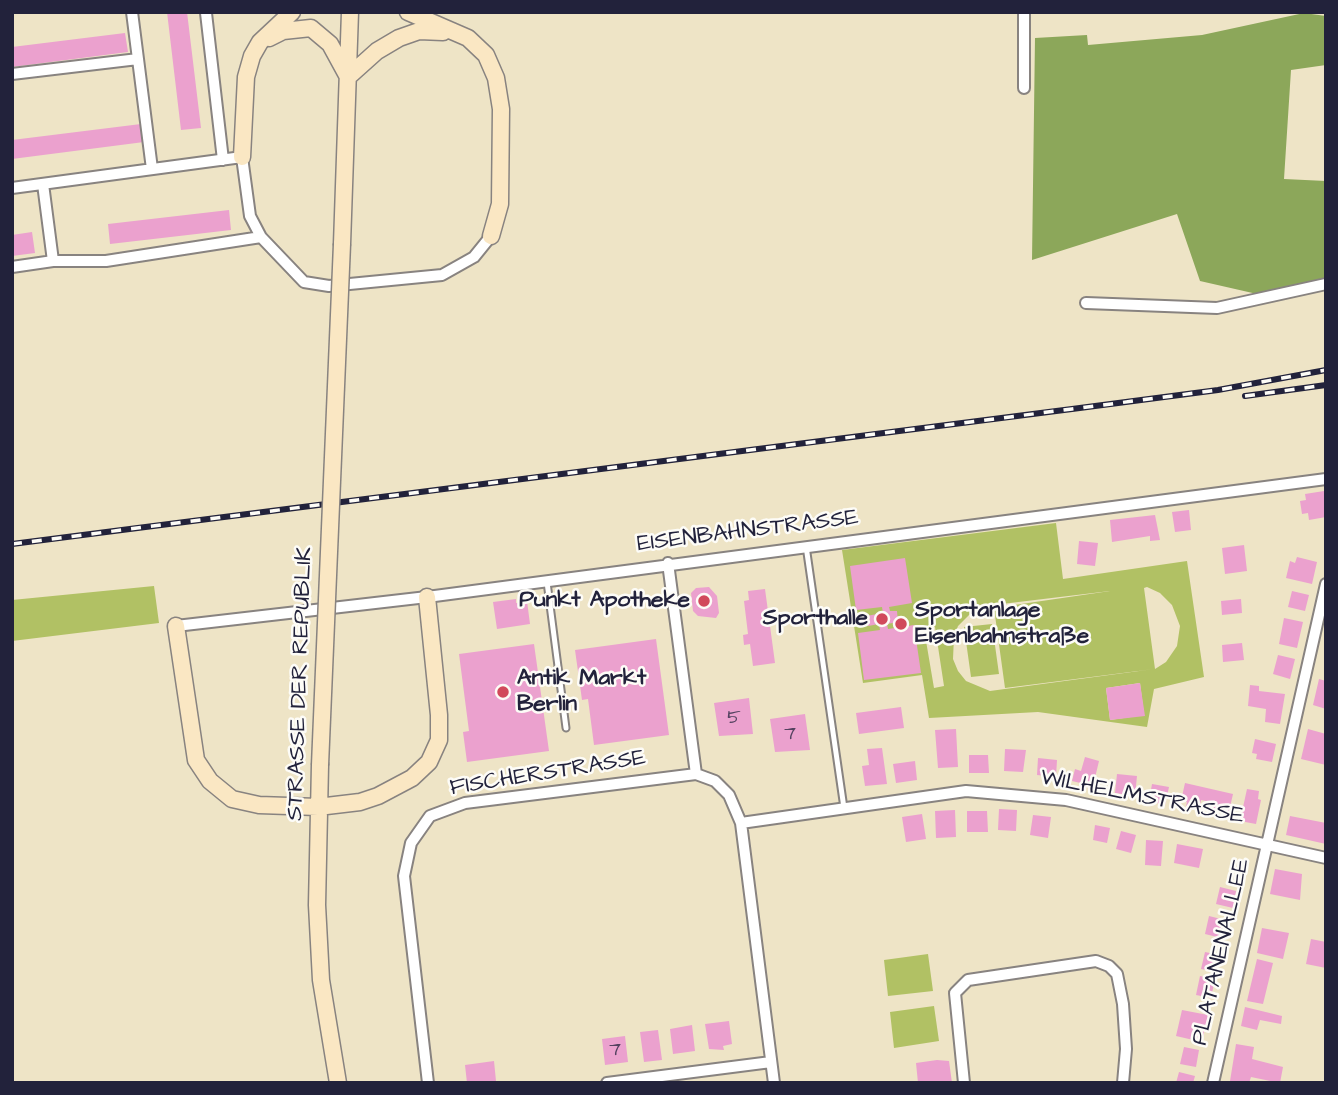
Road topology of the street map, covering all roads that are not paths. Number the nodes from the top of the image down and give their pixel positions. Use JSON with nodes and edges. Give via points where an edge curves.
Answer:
{"nodes":[{"id":1,"x":132,"y":12,"type":"edge"},
{"id":2,"x":292,"y":12,"type":"edge"},
{"id":3,"x":350,"y":12,"type":"edge"},
{"id":4,"x":408,"y":12,"type":"edge"},
{"id":5,"x":1024,"y":12,"type":"edge"},
{"id":6,"x":209,"y":13,"type":"edge"},
{"id":7,"x":451,"y":32,"type":"junction"},
{"id":8,"x":260,"y":42,"type":"junction"},
{"id":9,"x":138,"y":59,"type":"junction"},
{"id":10,"x":12,"y":74,"type":"edge"},
{"id":11,"x":348,"y":77,"type":"junction"},
{"id":12,"x":1024,"y":88,"type":"dead end"},
{"id":13,"x":242,"y":157,"type":"junction"},
{"id":14,"x":223,"y":160,"type":"junction"},
{"id":15,"x":152,"y":169,"type":"junction"},
{"id":16,"x":43,"y":184,"type":"junction"},
{"id":17,"x":12,"y":188,"type":"edge"},
{"id":18,"x":491,"y":236,"type":"joint"},
{"id":19,"x":261,"y":237,"type":"junction"},
{"id":20,"x":53,"y":261,"type":"junction"},
{"id":21,"x":12,"y":267,"type":"edge"},
{"id":22,"x":1326,"y":284,"type":"edge"},
{"id":23,"x":1086,"y":303,"type":"dead end"},
{"id":24,"x":1326,"y":478,"type":"edge"},
{"id":25,"x":806,"y":546,"type":"junction"},
{"id":26,"x":668,"y":564,"type":"junction"},
{"id":27,"x":547,"y":580,"type":"junction"},
{"id":28,"x":1326,"y":584,"type":"edge"},
{"id":29,"x":427,"y":597,"type":"junction"},
{"id":30,"x":176,"y":626,"type":"joint"},
{"id":31,"x":566,"y":728,"type":"dead end"},
{"id":32,"x":696,"y":774,"type":"junction"},
{"id":33,"x":318,"y":807,"type":"junction"},
{"id":34,"x":844,"y":808,"type":"junction"},
{"id":35,"x":741,"y":823,"type":"junction"},
{"id":36,"x":1269,"y":845,"type":"junction"},
{"id":37,"x":1326,"y":858,"type":"edge"},
{"id":38,"x":771,"y":1062,"type":"junction"},
{"id":39,"x":338,"y":1083,"type":"edge"},
{"id":40,"x":428,"y":1083,"type":"edge"},
{"id":41,"x":607,"y":1083,"type":"edge"},
{"id":42,"x":774,"y":1083,"type":"edge"},
{"id":43,"x":964,"y":1083,"type":"edge"},
{"id":44,"x":1124,"y":1083,"type":"edge"},
{"id":45,"x":1213,"y":1083,"type":"edge"}],
"edges":[{"from":1,"to":9,"type":"street"},
{"from":2,"to":8,"type":"main road"},
{"from":3,"to":11,"type":"main road","name":"STRASSE DER REPUBLIK"},
{"from":4,"to":7,"type":"main road"},
{"from":5,"to":12,"type":"street"},
{"from":6,"to":14,"type":"street"},
{"from":7,"to":11,"type":"main road","via":[[419,30],[399,38]]},
{"from":7,"to":18,"type":"main road","via":[[468,38],[486,55],[496,78],[501,109],[500,204]]},
{"from":8,"to":11,"type":"main road","via":[[283,31],[310,29],[330,44]]},
{"from":8,"to":13,"type":"main road","via":[[246,77]]},
{"from":9,"to":10,"type":"street"},
{"from":9,"to":15,"type":"street"},
{"from":11,"to":33,"type":"main road","name":"STRASSE DER REPUBLIK","bridge":true},
{"from":13,"to":14,"type":"street"},
{"from":13,"to":19,"type":"street","via":[[250,216]]},
{"from":14,"to":15,"type":"street"},
{"from":15,"to":16,"type":"street"},
{"from":16,"to":17,"type":"street"},
{"from":16,"to":20,"type":"street"},
{"from":18,"to":19,"type":"street","via":[[474,257],[442,275],[329,286],[304,282]]},
{"from":19,"to":20,"type":"street","via":[[106,261]]},
{"from":20,"to":21,"type":"street"},
{"from":22,"to":23,"type":"street","via":[[1217,308]]},
{"from":24,"to":25,"type":"street","name":"EISENBAHNSTRASSE"},
{"from":25,"to":26,"type":"street","name":"EISENBAHNSTRASSE"},
{"from":25,"to":34,"type":"lane"},
{"from":26,"to":27,"type":"street","name":"EISENBAHNSTRASSE"},
{"from":26,"to":32,"type":"street"},
{"from":27,"to":29,"type":"street","name":"EISENBAHNSTRASSE"},
{"from":27,"to":31,"type":"lane"},
{"from":28,"to":36,"type":"street","name":"PLATANENALLEE"},
{"from":29,"to":30,"type":"street","name":"EISENBAHNSTRASSE"},
{"from":29,"to":33,"type":"main road","via":[[439,715],[439,740],[429,762],[412,778],[378,796]]},
{"from":30,"to":33,"type":"main road","via":[[196,760],[210,781],[232,799]]},
{"from":32,"to":35,"type":"street","via":[[715,781],[729,795]]},
{"from":32,"to":40,"type":"street","name":"FISCHERSTRASSE","via":[[465,803],[430,816],[411,843],[404,876]]},
{"from":33,"to":39,"type":"main road","name":"STRASSE DER REPUBLIK","via":[[321,980]]},
{"from":34,"to":35,"type":"street","name":"WILHELMSTRASSE"},
{"from":34,"to":36,"type":"street","name":"WILHELMSTRASSE","via":[[966,791],[1066,800]]},
{"from":35,"to":38,"type":"street"},
{"from":36,"to":37,"type":"street","name":"WILHELMSTRASSE"},
{"from":36,"to":45,"type":"street","name":"PLATANENALLEE"},
{"from":38,"to":41,"type":"street"},
{"from":38,"to":42,"type":"street"},
{"from":43,"to":44,"type":"street","via":[[955,993],[961,986],[968,980],[1096,961],[1117,974],[1125,1039]]}]}
